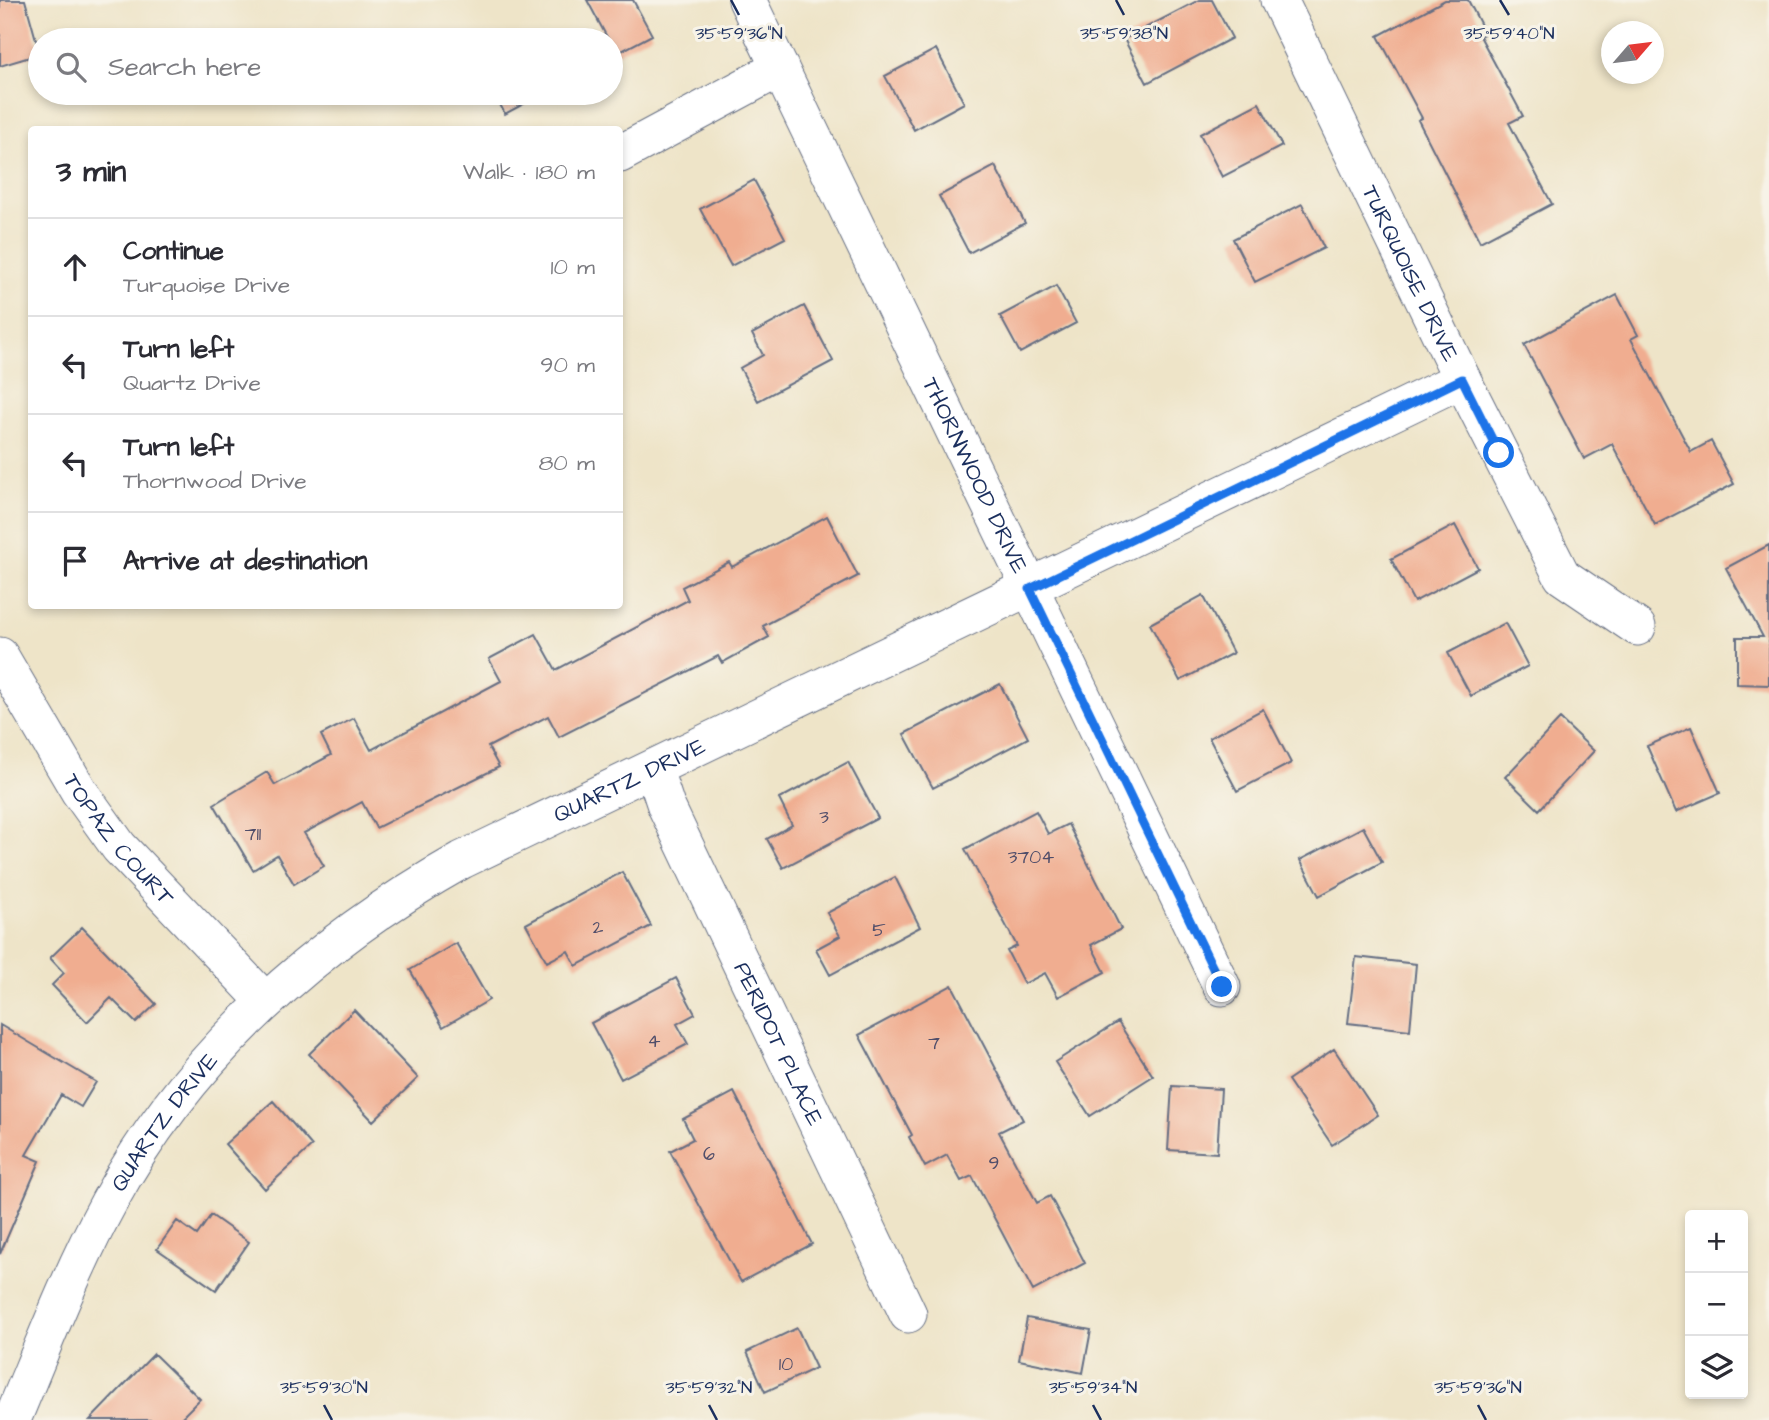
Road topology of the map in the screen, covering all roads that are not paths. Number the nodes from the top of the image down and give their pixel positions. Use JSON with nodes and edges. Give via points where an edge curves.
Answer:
{"nodes":[{"id":1,"x":747,"y":0,"type":"edge"},
{"id":2,"x":1279,"y":0,"type":"edge"},
{"id":3,"x":780,"y":68,"type":"junction"},
{"id":4,"x":623,"y":152,"type":"edge"},
{"id":5,"x":1462,"y":379,"type":"junction"},
{"id":6,"x":1030,"y":589,"type":"junction"},
{"id":7,"x":1637,"y":627,"type":"dead end"},
{"id":8,"x":0,"y":656,"type":"edge"},
{"id":9,"x":654,"y":770,"type":"junction"},
{"id":10,"x":1222,"y":987,"type":"dead end"},
{"id":11,"x":265,"y":1001,"type":"junction"},
{"id":12,"x":908,"y":1314,"type":"dead end"},
{"id":13,"x":12,"y":1420,"type":"edge"}],
"edges":[{"from":1,"to":3,"type":"street","name":"THORNWOOD DRIVE"},
{"from":2,"to":5,"type":"street","name":"TURQUOISE DRIVE"},
{"from":3,"to":4,"type":"street"},
{"from":3,"to":6,"type":"street","name":"THORNWOOD DRIVE"},
{"from":5,"to":6,"type":"street","name":"QUARTZ DRIVE"},
{"from":5,"to":7,"type":"street","name":"TURQUOISE DRIVE","via":[[1562,576]]},
{"from":6,"to":9,"type":"street","name":"QUARTZ DRIVE"},
{"from":6,"to":10,"type":"street","name":"THORNWOOD DRIVE"},
{"from":8,"to":11,"type":"street","name":"TOPAZ COURT","via":[[79,791],[119,847]]},
{"from":9,"to":11,"type":"street","name":"QUARTZ DRIVE","via":[[412,888],[325,949]]},
{"from":9,"to":12,"type":"street","name":"PERIDOT PLACE","via":[[666,806]]},
{"from":11,"to":13,"type":"street","name":"QUARTZ DRIVE","via":[[173,1105],[116,1189],[83,1252]]}]}
